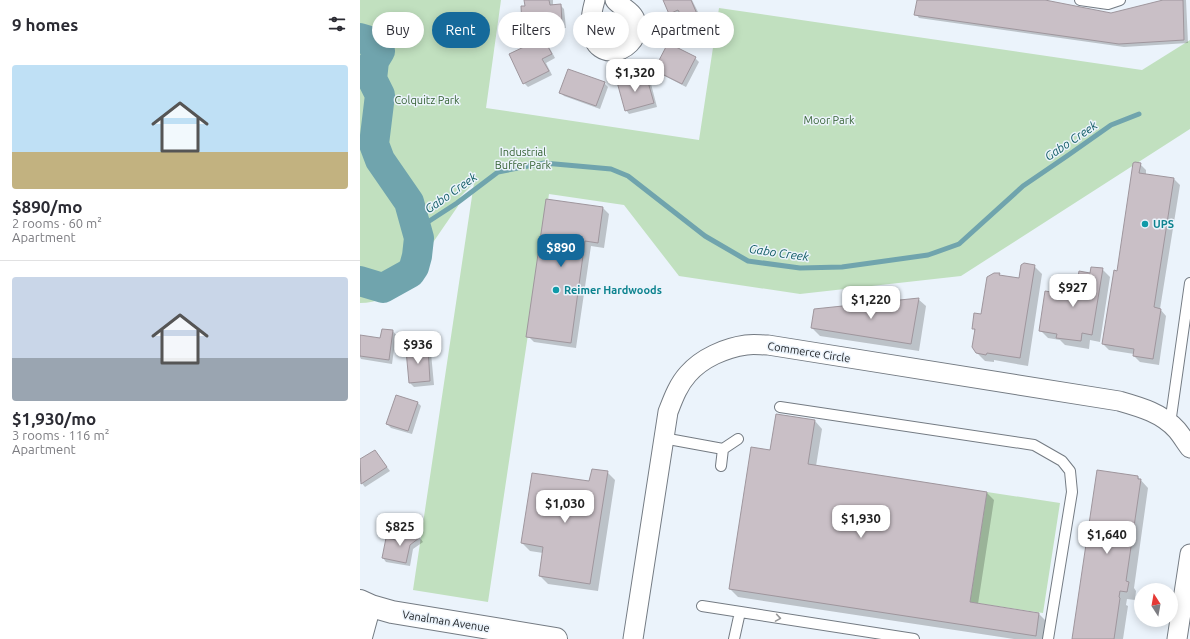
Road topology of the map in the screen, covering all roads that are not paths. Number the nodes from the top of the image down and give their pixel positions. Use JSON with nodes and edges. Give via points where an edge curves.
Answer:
{"nodes":[{"id":1,"x":595,"y":0,"type":"edge"},
{"id":2,"x":616,"y":0,"type":"edge"},
{"id":3,"x":1080,"y":0,"type":"edge"},
{"id":4,"x":1120,"y":0,"type":"edge"},
{"id":5,"x":1190,"y":283,"type":"edge"},
{"id":6,"x":780,"y":407,"type":"dead end"},
{"id":7,"x":1170,"y":424,"type":"junction"},
{"id":8,"x":663,"y":438,"type":"junction"},
{"id":9,"x":738,"y":439,"type":"dead end"},
{"id":10,"x":1190,"y":448,"type":"edge"},
{"id":11,"x":723,"y":449,"type":"junction"},
{"id":12,"x":721,"y":466,"type":"dead end"},
{"id":13,"x":1190,"y":554,"type":"edge"},
{"id":14,"x":365,"y":603,"type":"edge"},
{"id":15,"x":702,"y":606,"type":"dead end"},
{"id":16,"x":740,"y":612,"type":"junction"},
{"id":17,"x":362,"y":639,"type":"edge"},
{"id":18,"x":556,"y":639,"type":"edge"},
{"id":19,"x":633,"y":639,"type":"edge"},
{"id":20,"x":734,"y":639,"type":"edge"},
{"id":21,"x":914,"y":639,"type":"edge"},
{"id":22,"x":1048,"y":639,"type":"edge"},
{"id":23,"x":1178,"y":639,"type":"edge"}],
"edges":[{"from":1,"to":2,"type":"street","via":[[592,10],[592,39],[596,46],[604,51],[616,51],[627,46],[634,38],[636,30],[636,21],[630,11]]},
{"from":3,"to":4,"type":"lane","via":[[1108,4]]},
{"from":5,"to":7,"type":"lane"},
{"from":6,"to":22,"type":"lane","via":[[1034,445],[1062,461],[1070,471],[1072,492]]},
{"from":7,"to":8,"type":"street","name":"Commerce Circle","via":[[1144,408],[1119,401],[768,345],[747,345],[707,358],[688,374],[677,390],[668,412]]},
{"from":7,"to":10,"type":"street","name":"Commerce Circle"},
{"from":8,"to":11,"type":"lane"},
{"from":8,"to":19,"type":"street","name":"Commerce Circle"},
{"from":9,"to":11,"type":"lane"},
{"from":11,"to":12,"type":"lane"},
{"from":13,"to":23,"type":"street"},
{"from":14,"to":17,"type":"street"},
{"from":14,"to":18,"type":"street","name":"Vanalman Avenue","via":[[392,612]]},
{"from":15,"to":16,"type":"lane"},
{"from":16,"to":20,"type":"lane"},
{"from":16,"to":21,"type":"lane","one_way":true}]}
